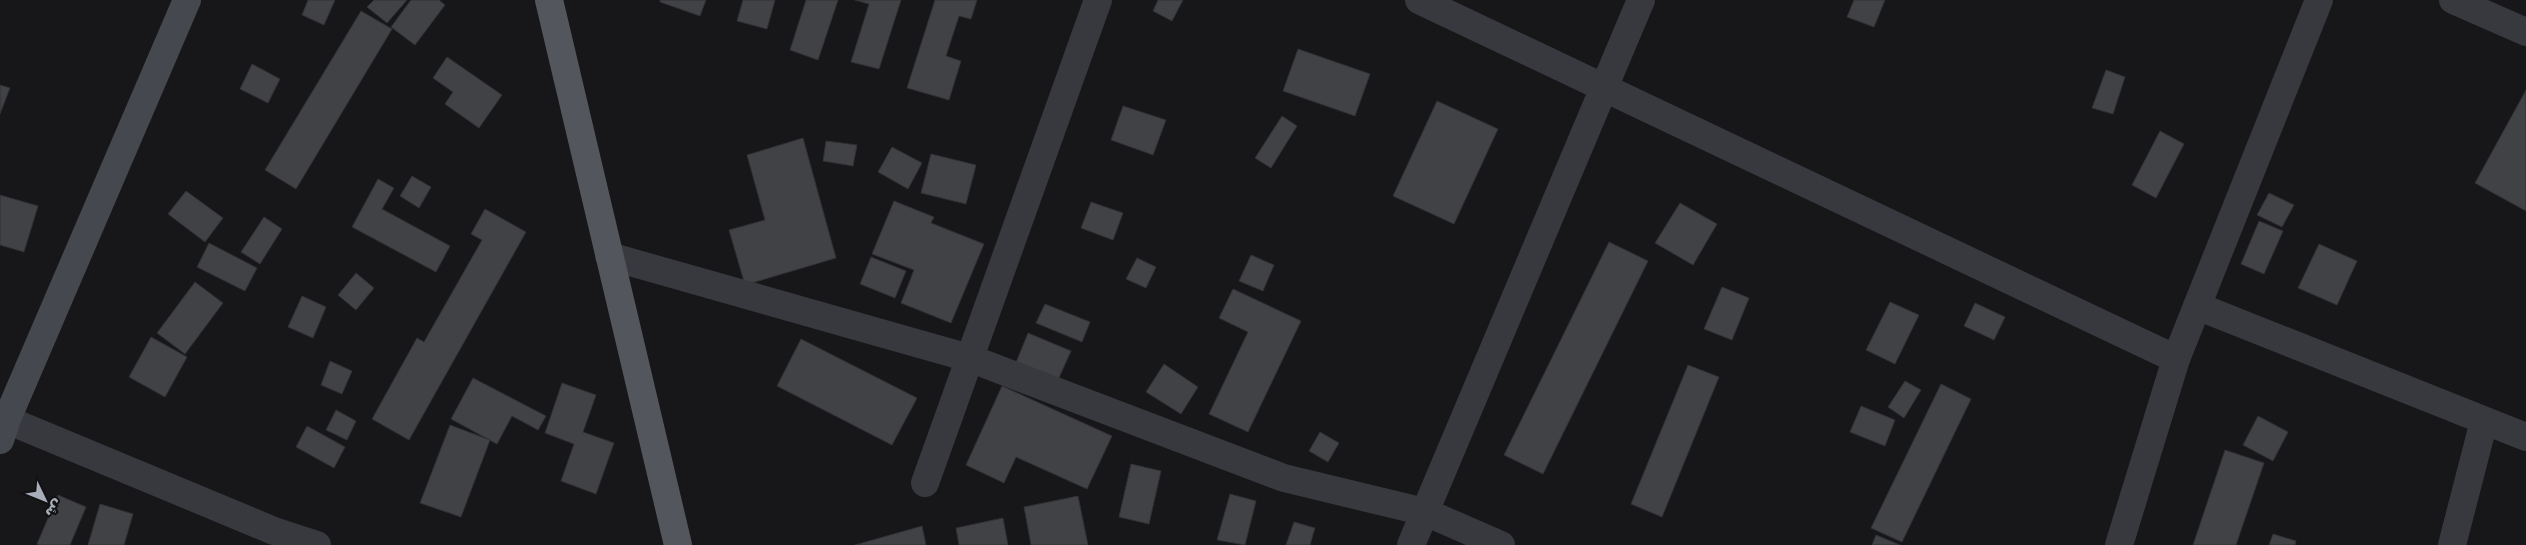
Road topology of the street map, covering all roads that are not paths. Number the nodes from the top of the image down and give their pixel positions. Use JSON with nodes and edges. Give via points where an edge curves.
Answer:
{"nodes":[{"id":1,"x":187,"y":0,"type":"edge"},
{"id":2,"x":548,"y":0,"type":"edge"},
{"id":3,"x":1098,"y":0,"type":"edge"},
{"id":4,"x":1419,"y":0,"type":"edge"},
{"id":5,"x":1641,"y":0,"type":"edge"},
{"id":6,"x":2318,"y":0,"type":"edge"},
{"id":7,"x":2453,"y":0,"type":"edge"},
{"id":8,"x":2526,"y":32,"type":"edge"},
{"id":9,"x":1606,"y":88,"type":"junction"},
{"id":10,"x":610,"y":256,"type":"junction"},
{"id":11,"x":2197,"y":306,"type":"junction"},
{"id":12,"x":969,"y":358,"type":"junction"},
{"id":13,"x":2176,"y":359,"type":"junction"},
{"id":14,"x":2484,"y":421,"type":"junction"},
{"id":15,"x":2,"y":425,"type":"edge"},
{"id":16,"x":2526,"y":437,"type":"edge"},
{"id":17,"x":925,"y":483,"type":"dead end"},
{"id":18,"x":1425,"y":512,"type":"junction"},
{"id":19,"x":272,"y":538,"type":"edge"},
{"id":20,"x":317,"y":545,"type":"edge"},
{"id":21,"x":678,"y":545,"type":"edge"},
{"id":22,"x":1411,"y":545,"type":"edge"},
{"id":23,"x":1501,"y":545,"type":"edge"},
{"id":24,"x":2118,"y":545,"type":"edge"},
{"id":25,"x":2452,"y":545,"type":"edge"}],
"edges":[{"from":1,"to":15,"type":"street"},
{"from":2,"to":10,"type":"main road"},
{"from":3,"to":12,"type":"street"},
{"from":4,"to":9,"type":"street"},
{"from":5,"to":9,"type":"street"},
{"from":6,"to":11,"type":"street"},
{"from":7,"to":8,"type":"street"},
{"from":9,"to":13,"type":"street"},
{"from":9,"to":18,"type":"street"},
{"from":10,"to":12,"type":"street"},
{"from":10,"to":21,"type":"main road"},
{"from":11,"to":13,"type":"street"},
{"from":11,"to":14,"type":"street"},
{"from":12,"to":17,"type":"street"},
{"from":12,"to":18,"type":"street","via":[[1284,478]]},
{"from":13,"to":24,"type":"street"},
{"from":14,"to":16,"type":"street"},
{"from":14,"to":25,"type":"street"},
{"from":15,"to":19,"type":"street"},
{"from":18,"to":22,"type":"street"},
{"from":18,"to":23,"type":"street"},
{"from":19,"to":20,"type":"street"}]}
